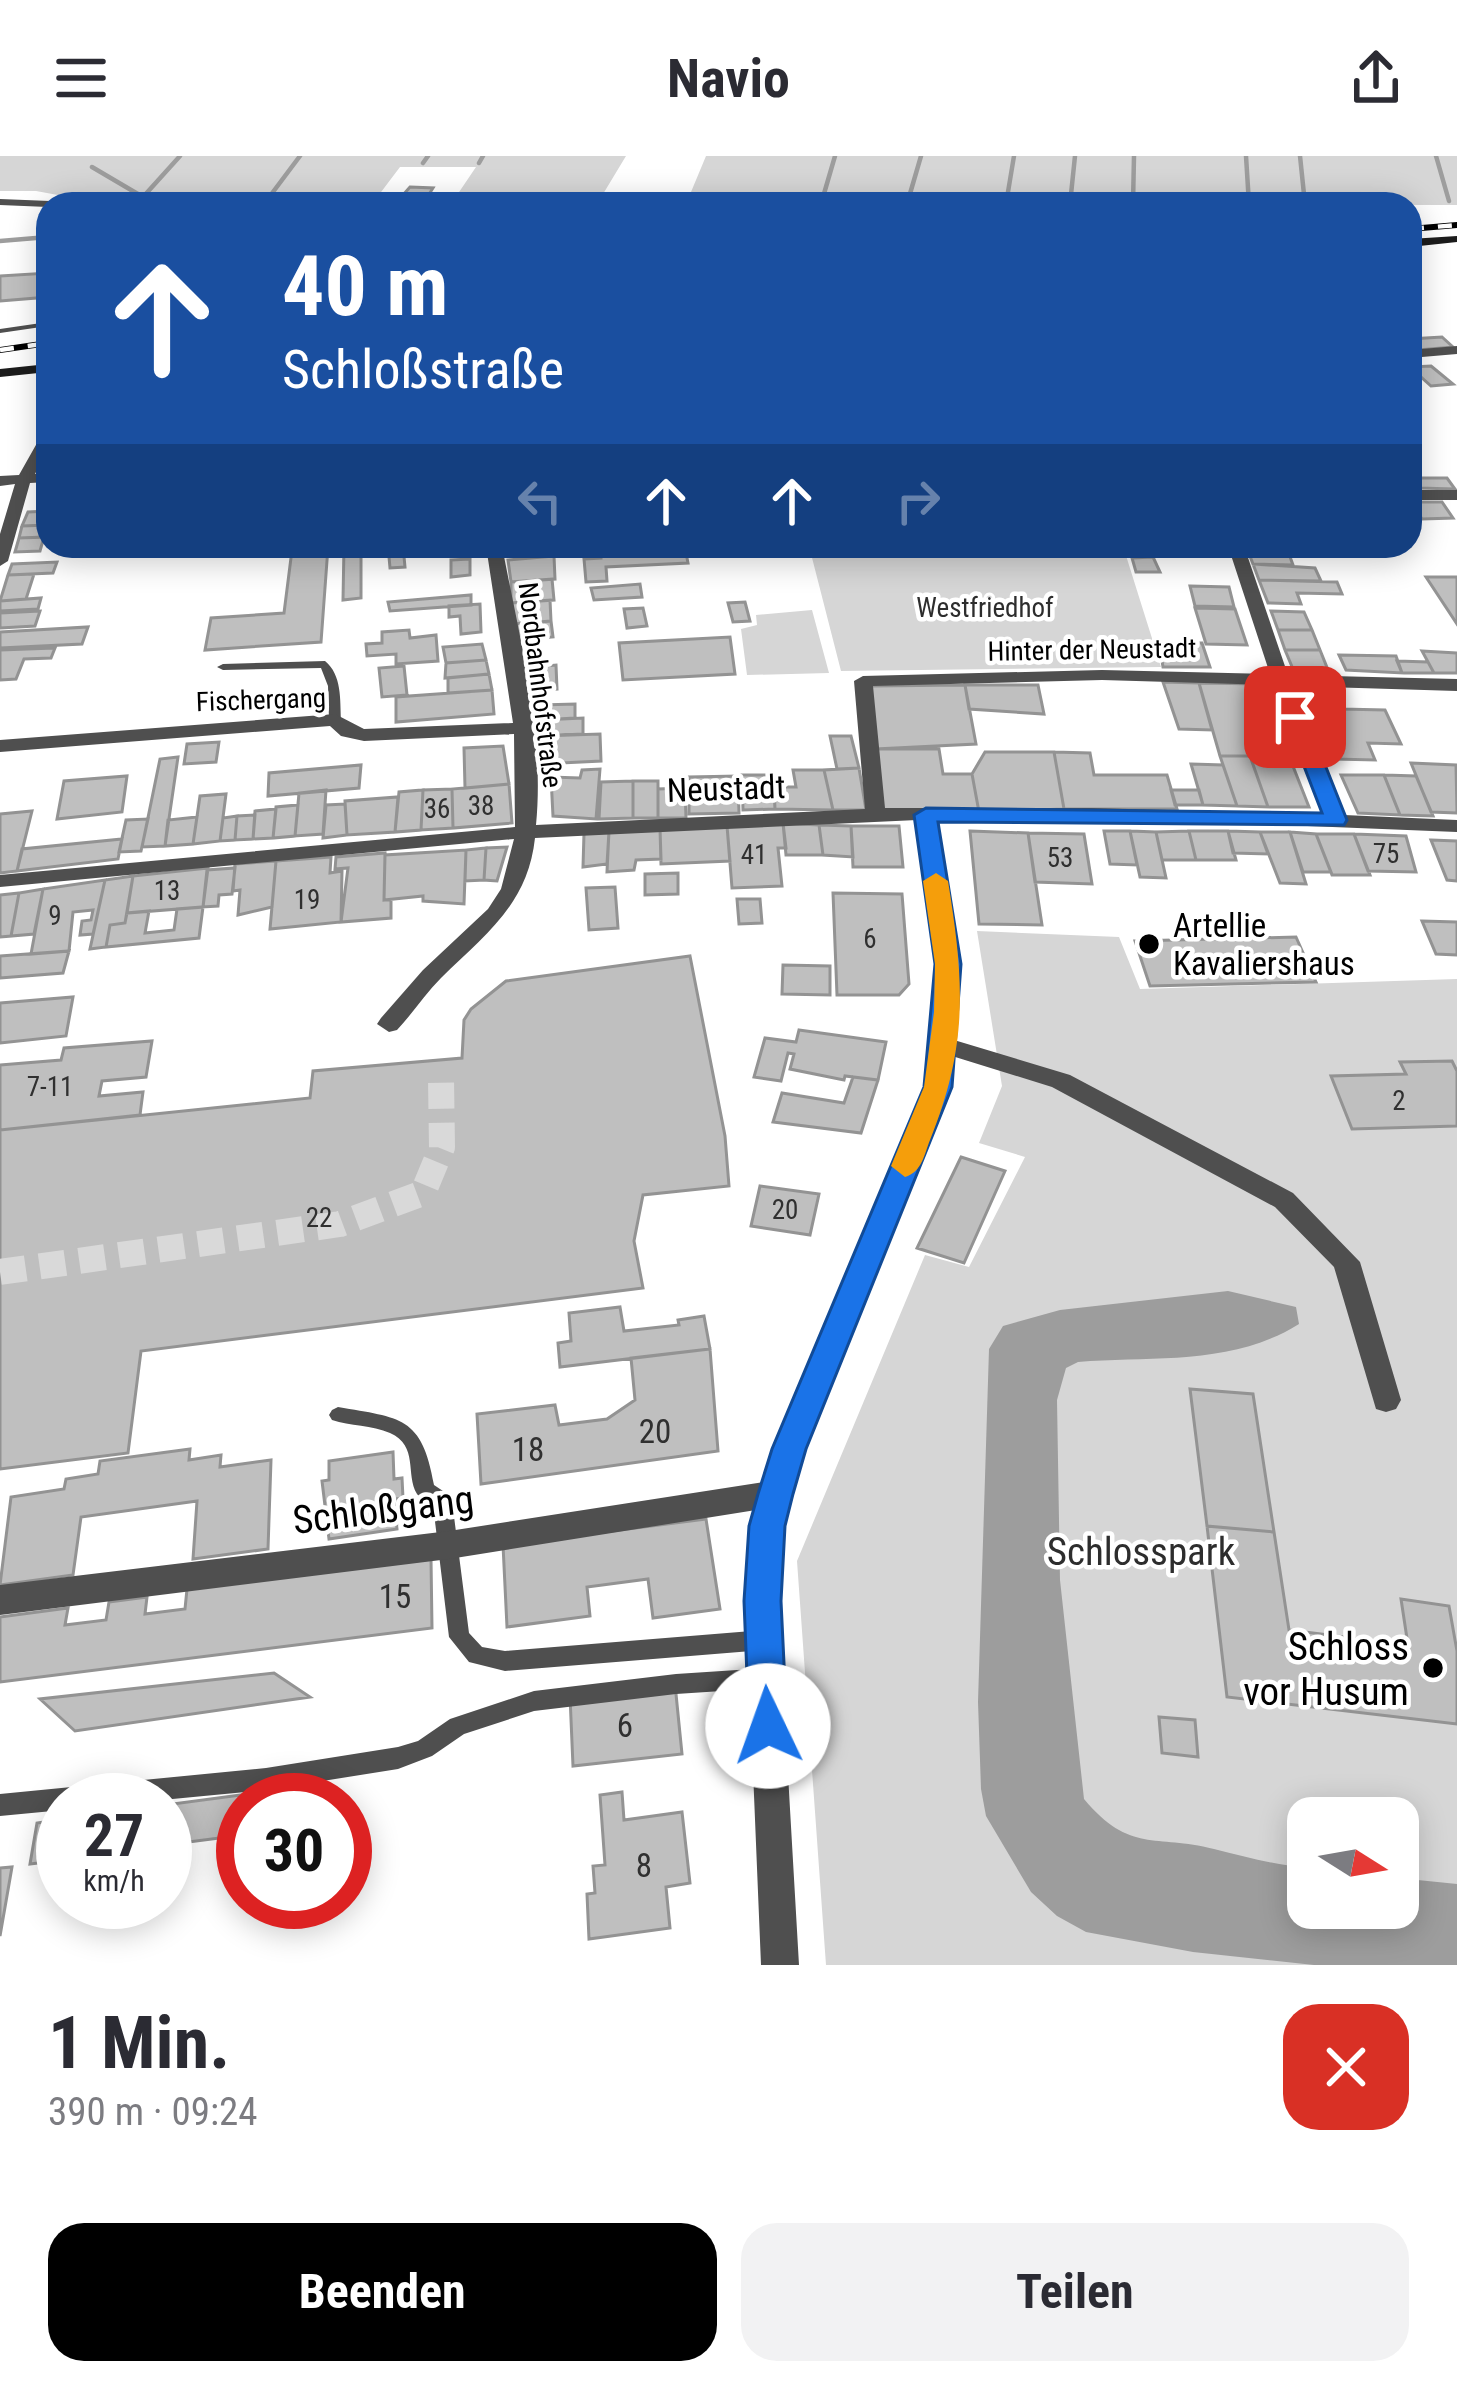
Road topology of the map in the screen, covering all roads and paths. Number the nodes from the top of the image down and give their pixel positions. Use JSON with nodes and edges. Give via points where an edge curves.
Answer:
{"nodes":[{"id":1,"x":0,"y":202,"type":"edge"},
{"id":2,"x":36,"y":203,"type":"edge"},
{"id":3,"x":1457,"y":239,"type":"edge"},
{"id":4,"x":1422,"y":242,"type":"edge"},
{"id":5,"x":36,"y":326,"type":"edge"},
{"id":6,"x":0,"y":331,"type":"edge"},
{"id":7,"x":1457,"y":350,"type":"edge"},
{"id":8,"x":1422,"y":352,"type":"edge"},
{"id":9,"x":36,"y":369,"type":"edge"},
{"id":10,"x":0,"y":373,"type":"edge"},
{"id":11,"x":36,"y":458,"type":"edge"},
{"id":12,"x":36,"y":478,"type":"edge"},
{"id":13,"x":24,"y":479,"type":"junction"},
{"id":14,"x":0,"y":481,"type":"edge"},
{"id":15,"x":1422,"y":495,"type":"edge"},
{"id":16,"x":1457,"y":495,"type":"edge"},
{"id":17,"x":496,"y":558,"type":"edge"},
{"id":18,"x":1240,"y":558,"type":"edge"},
{"id":19,"x":0,"y":561,"type":"edge"},
{"id":20,"x":223,"y":667,"type":"dead end"},
{"id":21,"x":1280,"y":677,"type":"junction"},
{"id":22,"x":1457,"y":685,"type":"edge"},
{"id":23,"x":334,"y":720,"type":"junction"},
{"id":24,"x":520,"y":728,"type":"junction"},
{"id":25,"x":0,"y":746,"type":"edge"},
{"id":26,"x":926,"y":815,"type":"junction"},
{"id":27,"x":876,"y":817,"type":"junction"},
{"id":28,"x":1336,"y":820,"type":"junction"},
{"id":29,"x":1457,"y":826,"type":"edge"},
{"id":30,"x":529,"y":832,"type":"junction"},
{"id":31,"x":0,"y":881,"type":"edge"},
{"id":32,"x":389,"y":1024,"type":"dead end"},
{"id":33,"x":943,"y":1045,"type":"junction"},
{"id":34,"x":1386,"y":1400,"type":"dead end"},
{"id":35,"x":338,"y":1415,"type":"dead end"},
{"id":36,"x":775,"y":1494,"type":"junction"},
{"id":37,"x":449,"y":1545,"type":"junction"},
{"id":38,"x":0,"y":1600,"type":"edge"},
{"id":39,"x":764,"y":1640,"type":"junction"},
{"id":40,"x":766,"y":1678,"type":"junction"},
{"id":41,"x":0,"y":1805,"type":"edge"},
{"id":42,"x":780,"y":1965,"type":"edge"}],
"edges":[{"from":1,"to":2,"type":"street"},
{"from":3,"to":4,"type":"main road"},
{"from":5,"to":6,"type":"lane"},
{"from":7,"to":8,"type":"street"},
{"from":9,"to":10,"type":"main road"},
{"from":11,"to":13,"type":"street"},
{"from":12,"to":13,"type":"street"},
{"from":13,"to":14,"type":"street"},
{"from":13,"to":19,"type":"street"},
{"from":15,"to":16,"type":"street"},
{"from":17,"to":24,"type":"street","name":"Nordbahnhofstraße"},
{"from":18,"to":21,"type":"street"},
{"from":20,"to":23,"type":"lane","via":[[325,664]]},
{"from":21,"to":22,"type":"street","name":"Hinter der Neustadt"},
{"from":21,"to":27,"type":"street","name":"Hinter der Neustadt","via":[[863,681]]},
{"from":21,"to":28,"type":"street"},
{"from":23,"to":24,"type":"street","name":"Fischergang","via":[[364,735]]},
{"from":23,"to":25,"type":"street","name":"Fischergang"},
{"from":24,"to":30,"type":"street","name":"Nordbahnhofstraße"},
{"from":26,"to":27,"type":"street","name":"Neustadt"},
{"from":26,"to":28,"type":"street","name":"Neustadt"},
{"from":26,"to":33,"type":"street","via":[[948,964]]},
{"from":27,"to":30,"type":"street","name":"Neustadt"},
{"from":28,"to":29,"type":"street","name":"Neustadt"},
{"from":30,"to":31,"type":"street","name":"Neustadt"},
{"from":30,"to":32,"type":"street","via":[[494,919]]},
{"from":33,"to":34,"type":"street","via":[[1061,1081],[1284,1200],[1346,1262]]},
{"from":33,"to":36,"type":"street","via":[[938,1087]]},
{"from":35,"to":37,"type":"lane","via":[[402,1427],[420,1448],[425,1490],[442,1501]]},
{"from":36,"to":37,"type":"street","name":"Schloßgang"},
{"from":36,"to":39,"type":"street"},
{"from":37,"to":38,"type":"street","name":"Schloßgang"},
{"from":37,"to":39,"type":"lane","via":[[459,1637],[476,1655],[505,1661]]},
{"from":39,"to":40,"type":"street"},
{"from":40,"to":41,"type":"lane","via":[[534,1701],[458,1726],[398,1758]]},
{"from":40,"to":42,"type":"street"}]}
